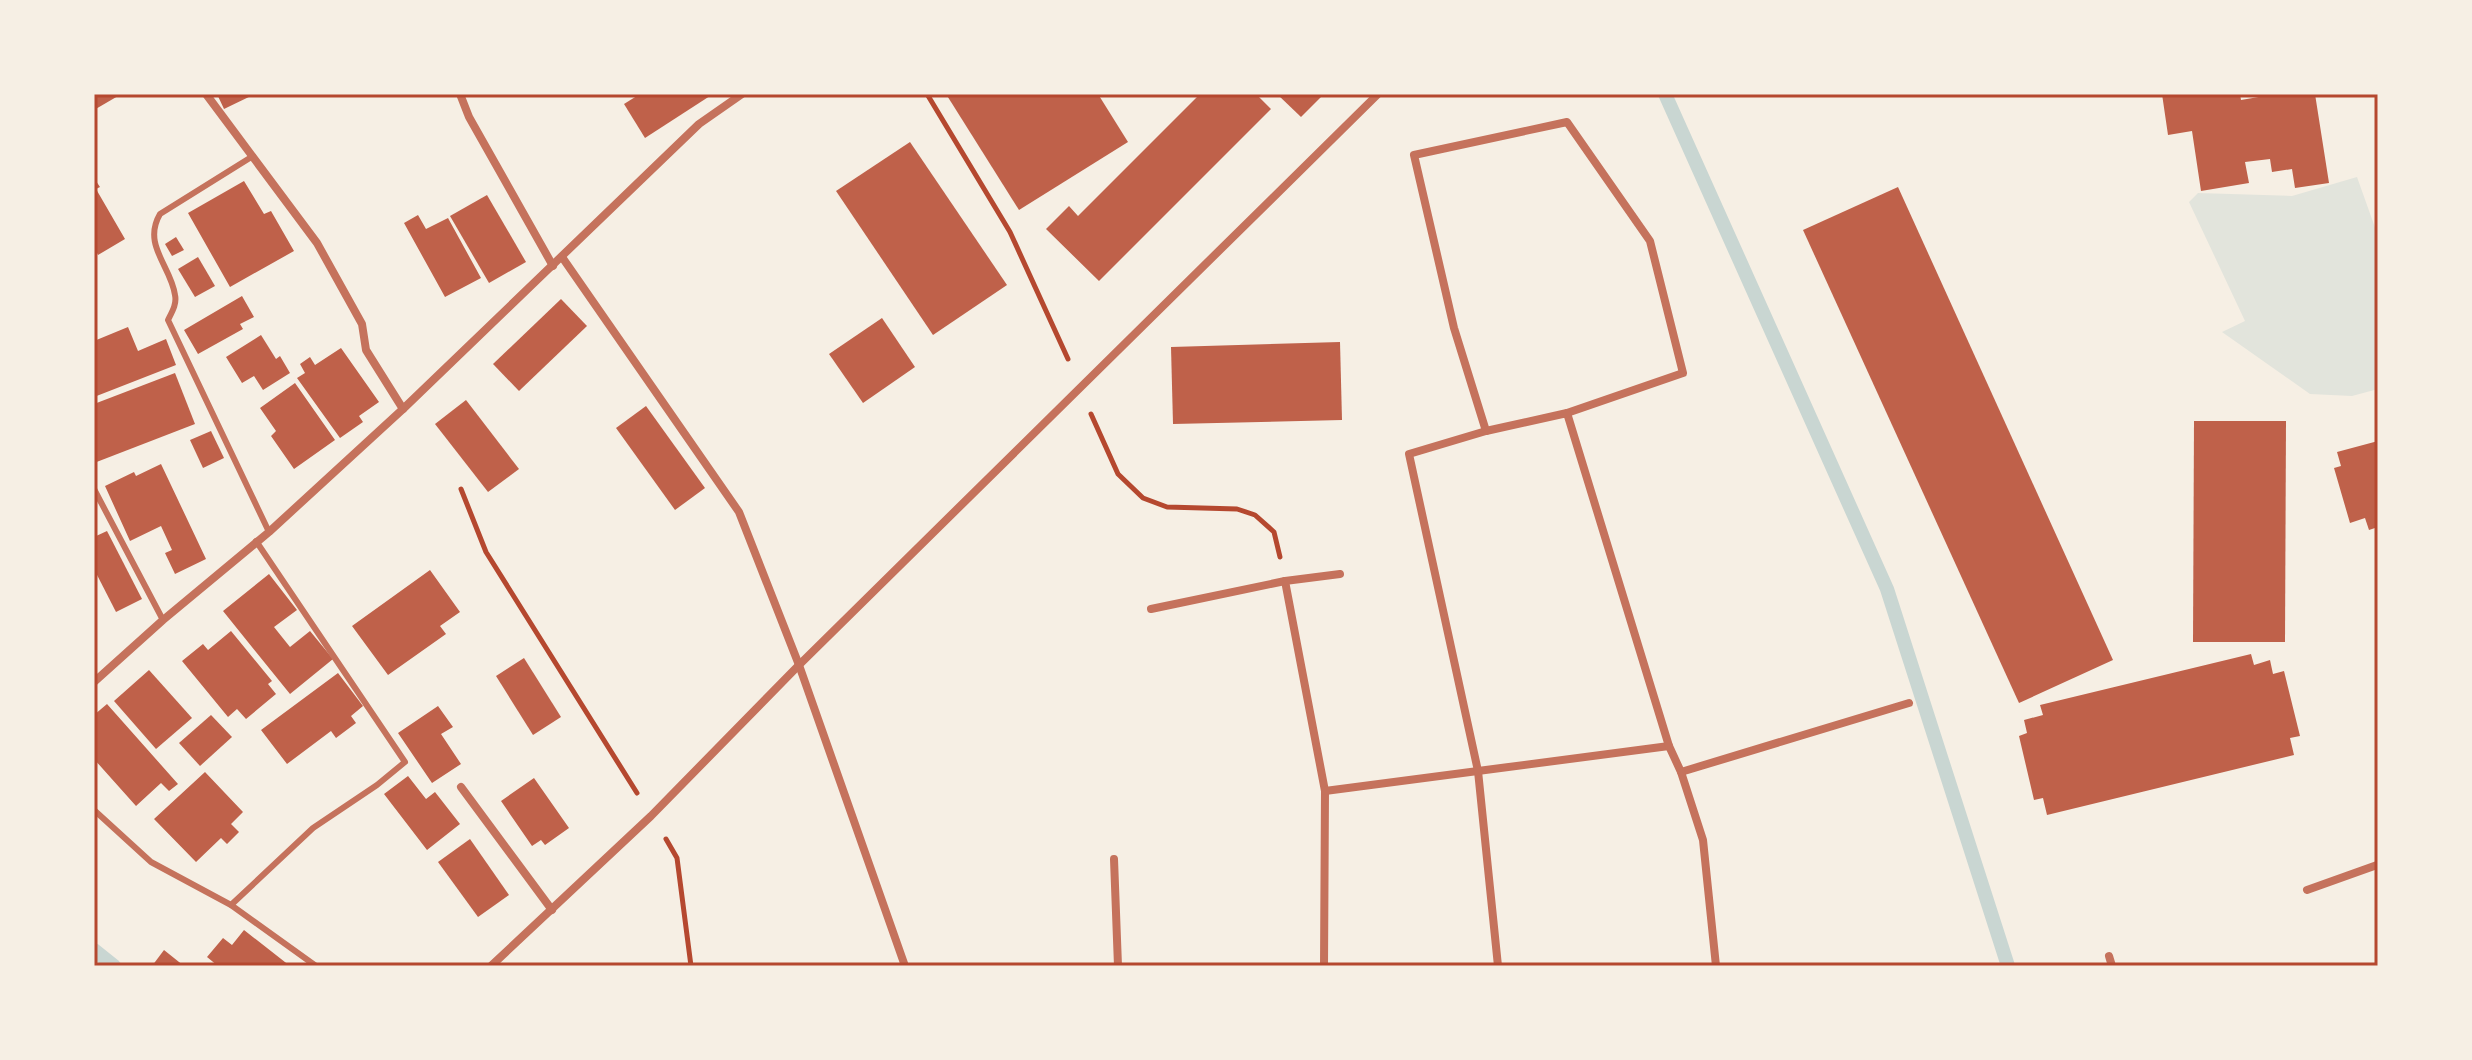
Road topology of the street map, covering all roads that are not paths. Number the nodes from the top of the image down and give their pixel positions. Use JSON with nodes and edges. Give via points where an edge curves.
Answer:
{"nodes":[{"id":1,"x":206,"y":94,"type":"edge"},
{"id":2,"x":460,"y":94,"type":"edge"},
{"id":3,"x":742,"y":94,"type":"edge"},
{"id":4,"x":1378,"y":94,"type":"edge"},
{"id":5,"x":253,"y":156,"type":"junction"},
{"id":6,"x":562,"y":257,"type":"junction"},
{"id":7,"x":553,"y":266,"type":"junction"},
{"id":8,"x":403,"y":409,"type":"junction"},
{"id":9,"x":1567,"y":413,"type":"junction"},
{"id":10,"x":1486,"y":431,"type":"junction"},
{"id":11,"x":94,"y":489,"type":"edge"},
{"id":12,"x":269,"y":532,"type":"junction"},
{"id":13,"x":256,"y":541,"type":"junction"},
{"id":14,"x":1340,"y":574,"type":"dead end"},
{"id":15,"x":1285,"y":581,"type":"junction"},
{"id":16,"x":1151,"y":609,"type":"dead end"},
{"id":17,"x":163,"y":620,"type":"junction"},
{"id":18,"x":799,"y":665,"type":"junction"},
{"id":19,"x":94,"y":682,"type":"edge"},
{"id":20,"x":1909,"y":703,"type":"dead end"},
{"id":21,"x":1669,"y":746,"type":"junction"},
{"id":22,"x":1478,"y":771,"type":"junction"},
{"id":23,"x":1681,"y":772,"type":"junction"},
{"id":24,"x":461,"y":787,"type":"dead end"},
{"id":25,"x":1325,"y":791,"type":"junction"},
{"id":26,"x":94,"y":810,"type":"edge"},
{"id":27,"x":1114,"y":859,"type":"dead end"},
{"id":28,"x":2378,"y":867,"type":"edge"},
{"id":29,"x":2307,"y":890,"type":"dead end"},
{"id":30,"x":231,"y":905,"type":"junction"},
{"id":31,"x":552,"y":910,"type":"junction"},
{"id":32,"x":2109,"y":956,"type":"dead end"},
{"id":33,"x":316,"y":966,"type":"edge"},
{"id":34,"x":491,"y":966,"type":"edge"},
{"id":35,"x":905,"y":966,"type":"edge"},
{"id":36,"x":1118,"y":966,"type":"edge"},
{"id":37,"x":1324,"y":966,"type":"edge"},
{"id":38,"x":1498,"y":966,"type":"edge"},
{"id":39,"x":1716,"y":966,"type":"edge"},
{"id":40,"x":2112,"y":966,"type":"edge"}],
"edges":[{"from":1,"to":5,"type":"street"},
{"from":2,"to":7,"type":"street"},
{"from":3,"to":6,"type":"street","via":[[699,124]]},
{"from":4,"to":18,"type":"street"},
{"from":5,"to":8,"type":"street","via":[[317,243],[362,324],[366,350]]},
{"from":5,"to":12,"type":"lane","via":[[160,214],[155,250],[175,293],[168,320]]},
{"from":6,"to":7,"type":"street"},
{"from":6,"to":18,"type":"street","via":[[739,512]]},
{"from":7,"to":8,"type":"street"},
{"from":8,"to":12,"type":"street"},
{"from":9,"to":10,"type":"street"},
{"from":9,"to":10,"type":"street","via":[[1683,373],[1650,241],[1567,122],[1414,155],[1454,328]]},
{"from":9,"to":21,"type":"street"},
{"from":10,"to":22,"type":"street","via":[[1409,454]]},
{"from":11,"to":17,"type":"lane"},
{"from":12,"to":13,"type":"street"},
{"from":13,"to":17,"type":"street"},
{"from":13,"to":30,"type":"lane","via":[[405,762],[313,828]]},
{"from":14,"to":15,"type":"street"},
{"from":15,"to":16,"type":"street"},
{"from":15,"to":25,"type":"street"},
{"from":17,"to":19,"type":"street"},
{"from":18,"to":31,"type":"street"},
{"from":18,"to":35,"type":"street"},
{"from":20,"to":23,"type":"street"},
{"from":21,"to":22,"type":"street"},
{"from":21,"to":23,"type":"street"},
{"from":22,"to":25,"type":"street"},
{"from":22,"to":38,"type":"street"},
{"from":23,"to":39,"type":"street","via":[[1703,840]]},
{"from":24,"to":31,"type":"street"},
{"from":25,"to":37,"type":"street"},
{"from":26,"to":30,"type":"lane","via":[[151,862]]},
{"from":27,"to":36,"type":"street"},
{"from":28,"to":29,"type":"street"},
{"from":30,"to":33,"type":"lane"},
{"from":31,"to":34,"type":"street"},
{"from":32,"to":40,"type":"street"}]}
